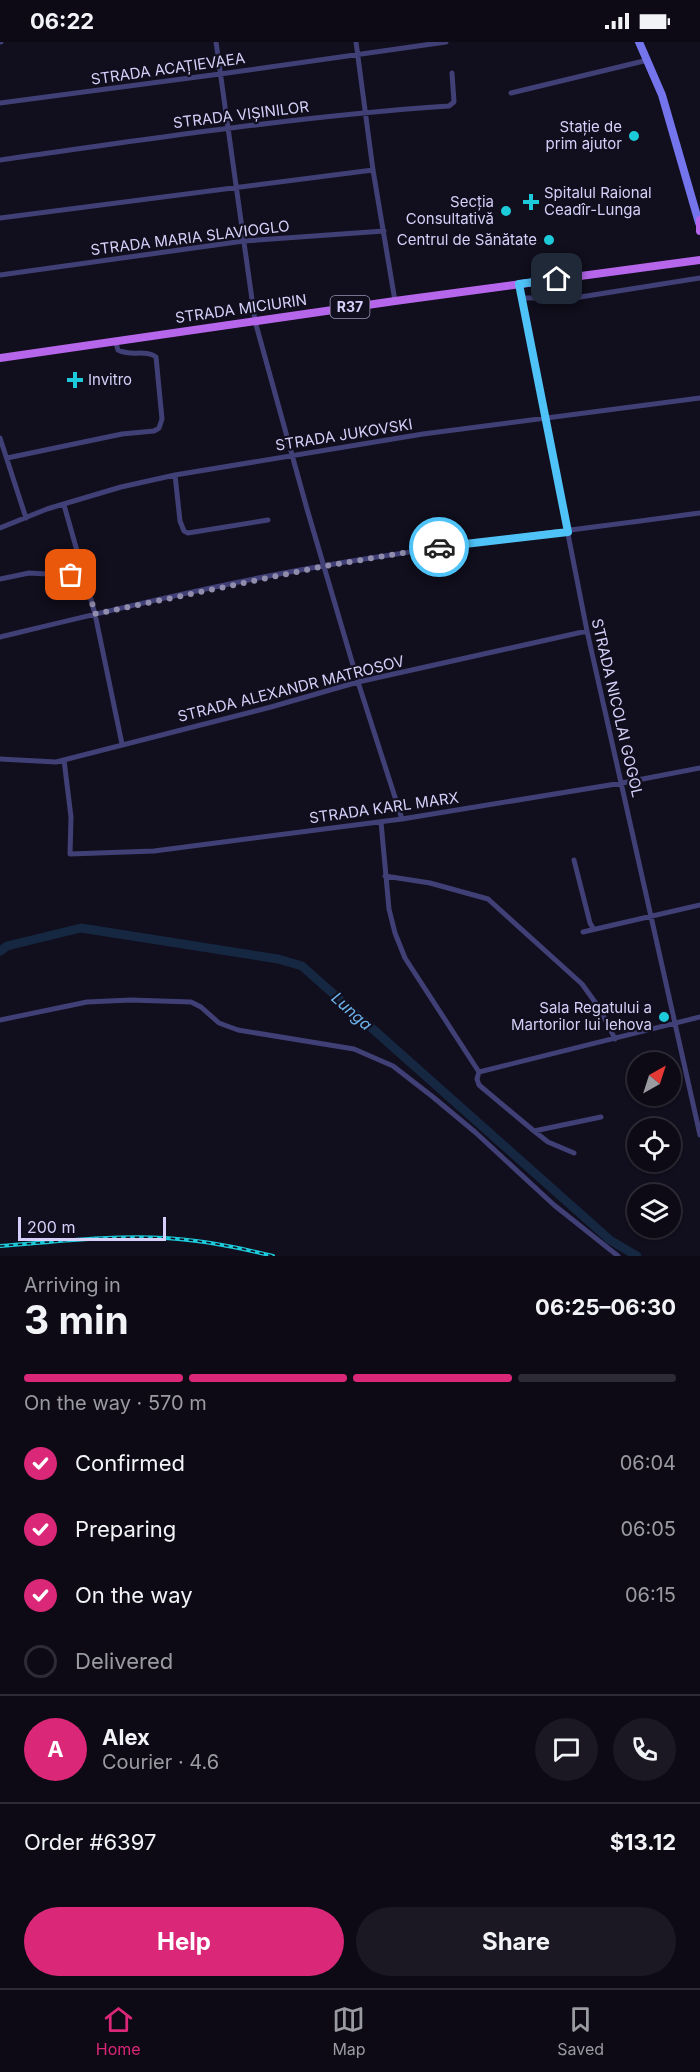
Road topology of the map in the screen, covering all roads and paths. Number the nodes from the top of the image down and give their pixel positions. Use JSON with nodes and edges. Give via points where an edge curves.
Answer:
{"nodes":[{"id":1,"x":216,"y":42,"type":"edge"},
{"id":2,"x":356,"y":42,"type":"edge"},
{"id":3,"x":446,"y":42,"type":"edge"},
{"id":4,"x":639,"y":42,"type":"edge"},
{"id":5,"x":357,"y":54,"type":"junction"},
{"id":6,"x":648,"y":60,"type":"junction"},
{"id":7,"x":452,"y":73,"type":"dead end"},
{"id":8,"x":220,"y":74,"type":"junction"},
{"id":9,"x":511,"y":93,"type":"dead end"},
{"id":10,"x":0,"y":103,"type":"edge"},
{"id":11,"x":366,"y":113,"type":"junction"},
{"id":12,"x":228,"y":128,"type":"junction"},
{"id":13,"x":0,"y":160,"type":"edge"},
{"id":14,"x":373,"y":170,"type":"junction"},
{"id":15,"x":235,"y":187,"type":"junction"},
{"id":16,"x":0,"y":218,"type":"edge"},
{"id":17,"x":700,"y":224,"type":"edge"},
{"id":18,"x":384,"y":231,"type":"junction"},
{"id":19,"x":244,"y":241,"type":"junction"},
{"id":20,"x":700,"y":260,"type":"edge"},
{"id":21,"x":0,"y":274,"type":"edge"},
{"id":22,"x":700,"y":278,"type":"edge"},
{"id":23,"x":519,"y":284,"type":"junction"},
{"id":24,"x":522,"y":298,"type":"junction"},
{"id":25,"x":395,"y":301,"type":"junction"},
{"id":26,"x":255,"y":321,"type":"junction"},
{"id":27,"x":116,"y":340,"type":"junction"},
{"id":28,"x":0,"y":358,"type":"edge"},
{"id":29,"x":700,"y":398,"type":"edge"},
{"id":30,"x":546,"y":419,"type":"junction"},
{"id":31,"x":0,"y":438,"type":"edge"},
{"id":32,"x":293,"y":455,"type":"junction"},
{"id":33,"x":4,"y":456,"type":"edge"},
{"id":34,"x":175,"y":475,"type":"junction"},
{"id":35,"x":64,"y":504,"type":"junction"},
{"id":36,"x":700,"y":513,"type":"edge"},
{"id":37,"x":26,"y":518,"type":"junction"},
{"id":38,"x":268,"y":520,"type":"dead end"},
{"id":39,"x":0,"y":528,"type":"edge"},
{"id":40,"x":568,"y":532,"type":"junction"},
{"id":41,"x":325,"y":566,"type":"junction"},
{"id":42,"x":85,"y":576,"type":"junction"},
{"id":43,"x":0,"y":579,"type":"edge"},
{"id":44,"x":95,"y":614,"type":"junction"},
{"id":45,"x":587,"y":631,"type":"junction"},
{"id":46,"x":0,"y":637,"type":"edge"},
{"id":47,"x":358,"y":682,"type":"junction"},
{"id":48,"x":122,"y":744,"type":"junction"},
{"id":49,"x":0,"y":759,"type":"edge"},
{"id":50,"x":64,"y":760,"type":"junction"},
{"id":51,"x":700,"y":768,"type":"edge"},
{"id":52,"x":622,"y":783,"type":"junction"},
{"id":53,"x":402,"y":819,"type":"junction"},
{"id":54,"x":381,"y":822,"type":"junction"},
{"id":55,"x":573,"y":860,"type":"dead end"},
{"id":56,"x":385,"y":876,"type":"junction"},
{"id":57,"x":700,"y":905,"type":"edge"},
{"id":58,"x":651,"y":916,"type":"junction"},
{"id":59,"x":593,"y":928,"type":"junction"},
{"id":60,"x":583,"y":932,"type":"dead end"},
{"id":61,"x":700,"y":1017,"type":"edge"},
{"id":62,"x":0,"y":1020,"type":"edge"},
{"id":63,"x":676,"y":1023,"type":"junction"},
{"id":64,"x":615,"y":1039,"type":"junction"},
{"id":65,"x":479,"y":1072,"type":"junction"},
{"id":66,"x":601,"y":1117,"type":"dead end"},
{"id":67,"x":534,"y":1131,"type":"junction"},
{"id":68,"x":700,"y":1136,"type":"edge"},
{"id":69,"x":574,"y":1153,"type":"dead end"},
{"id":70,"x":618,"y":1256,"type":"edge"}],
"edges":[{"from":1,"to":8,"type":"street"},
{"from":2,"to":5,"type":"street"},
{"from":3,"to":5,"type":"street","name":"STRADA ACAȚIEVAEA"},
{"from":4,"to":6,"type":"main road"},
{"from":5,"to":8,"type":"street","name":"STRADA ACAȚIEVAEA"},
{"from":5,"to":11,"type":"street"},
{"from":6,"to":9,"type":"street"},
{"from":6,"to":17,"type":"main road"},
{"from":7,"to":11,"type":"street","name":"STRADA VIȘINILOR","via":[[452,105]]},
{"from":8,"to":10,"type":"street","name":"STRADA ACAȚIEVAEA"},
{"from":8,"to":12,"type":"street"},
{"from":11,"to":12,"type":"street","name":"STRADA VIȘINILOR"},
{"from":11,"to":14,"type":"street"},
{"from":12,"to":13,"type":"street","name":"STRADA VIȘINILOR"},
{"from":12,"to":15,"type":"street"},
{"from":14,"to":15,"type":"street"},
{"from":14,"to":18,"type":"street"},
{"from":15,"to":16,"type":"street"},
{"from":15,"to":19,"type":"street"},
{"from":18,"to":19,"type":"street","name":"STRADA MARIA SLAVIOGLO"},
{"from":18,"to":25,"type":"street"},
{"from":19,"to":21,"type":"street","name":"STRADA MARIA SLAVIOGLO"},
{"from":19,"to":26,"type":"street"},
{"from":20,"to":23,"type":"main road","name":"STRADA MICIURIN","number":"R37"},
{"from":22,"to":24,"type":"street","via":[[555,301]]},
{"from":23,"to":24,"type":"street","name":"STRADA NICOLAI GOGOL"},
{"from":23,"to":25,"type":"main road","name":"STRADA MICIURIN","number":"R37"},
{"from":24,"to":30,"type":"street","name":"STRADA NICOLAI GOGOL"},
{"from":25,"to":26,"type":"main road","name":"STRADA MICIURIN","number":"R37"},
{"from":26,"to":27,"type":"main road","name":"STRADA MICIURIN","number":"R37"},
{"from":26,"to":32,"type":"street"},
{"from":27,"to":28,"type":"main road","name":"STRADA MICIURIN","number":"R37"},
{"from":27,"to":33,"type":"street","via":[[123,353],[150,353],[156,357],[162,419],[159,429]]},
{"from":29,"to":30,"type":"street","name":"STRADA JUKOVSKI"},
{"from":30,"to":32,"type":"street","name":"STRADA JUKOVSKI"},
{"from":30,"to":40,"type":"street","name":"STRADA NICOLAI GOGOL"},
{"from":31,"to":33,"type":"street"},
{"from":32,"to":34,"type":"street","name":"STRADA JUKOVSKI"},
{"from":32,"to":41,"type":"street"},
{"from":33,"to":37,"type":"street"},
{"from":34,"to":35,"type":"street","name":"STRADA JUKOVSKI"},
{"from":34,"to":38,"type":"street","via":[[180,521],[188,533]]},
{"from":35,"to":37,"type":"street","name":"STRADA JUKOVSKI"},
{"from":35,"to":42,"type":"street"},
{"from":36,"to":40,"type":"street"},
{"from":37,"to":39,"type":"street","name":"STRADA JUKOVSKI"},
{"from":40,"to":41,"type":"street","via":[[457,544]]},
{"from":40,"to":45,"type":"street","name":"STRADA NICOLAI GOGOL"},
{"from":41,"to":44,"type":"street"},
{"from":41,"to":47,"type":"street"},
{"from":42,"to":43,"type":"street","via":[[29,573]]},
{"from":42,"to":44,"type":"street"},
{"from":44,"to":46,"type":"street"},
{"from":44,"to":48,"type":"street"},
{"from":45,"to":47,"type":"street","name":"STRADA ALEXANDR MATROSOV"},
{"from":45,"to":52,"type":"street","name":"STRADA NICOLAI GOGOL"},
{"from":47,"to":48,"type":"street","name":"STRADA ALEXANDR MATROSOV"},
{"from":47,"to":53,"type":"street"},
{"from":48,"to":50,"type":"street","name":"STRADA ALEXANDR MATROSOV"},
{"from":49,"to":50,"type":"street","name":"STRADA ALEXANDR MATROSOV","via":[[44,763]]},
{"from":50,"to":54,"type":"street","name":"STRADA KARL MARX","via":[[70,854],[154,851]]},
{"from":51,"to":52,"type":"street","name":"STRADA KARL MARX"},
{"from":52,"to":53,"type":"street","name":"STRADA KARL MARX"},
{"from":52,"to":58,"type":"street","name":"STRADA NICOLAI GOGOL"},
{"from":53,"to":54,"type":"street","name":"STRADA KARL MARX"},
{"from":54,"to":56,"type":"street"},
{"from":55,"to":59,"type":"street"},
{"from":56,"to":64,"type":"street","via":[[488,899],[582,984]]},
{"from":56,"to":65,"type":"street","via":[[389,909],[405,958]]},
{"from":57,"to":58,"type":"street"},
{"from":58,"to":59,"type":"street"},
{"from":58,"to":63,"type":"street","name":"STRADA NICOLAI GOGOL"},
{"from":59,"to":60,"type":"street"},
{"from":61,"to":63,"type":"street"},
{"from":62,"to":70,"type":"street","via":[[87,1002],[191,1002],[219,1023],[238,1030],[354,1049],[393,1066],[433,1097],[554,1205]]},
{"from":63,"to":64,"type":"street"},
{"from":63,"to":68,"type":"street","name":"STRADA NICOLAI GOGOL"},
{"from":64,"to":65,"type":"street"},
{"from":65,"to":67,"type":"street","via":[[477,1082],[483,1090]]},
{"from":66,"to":67,"type":"street"},
{"from":67,"to":69,"type":"street"}]}
